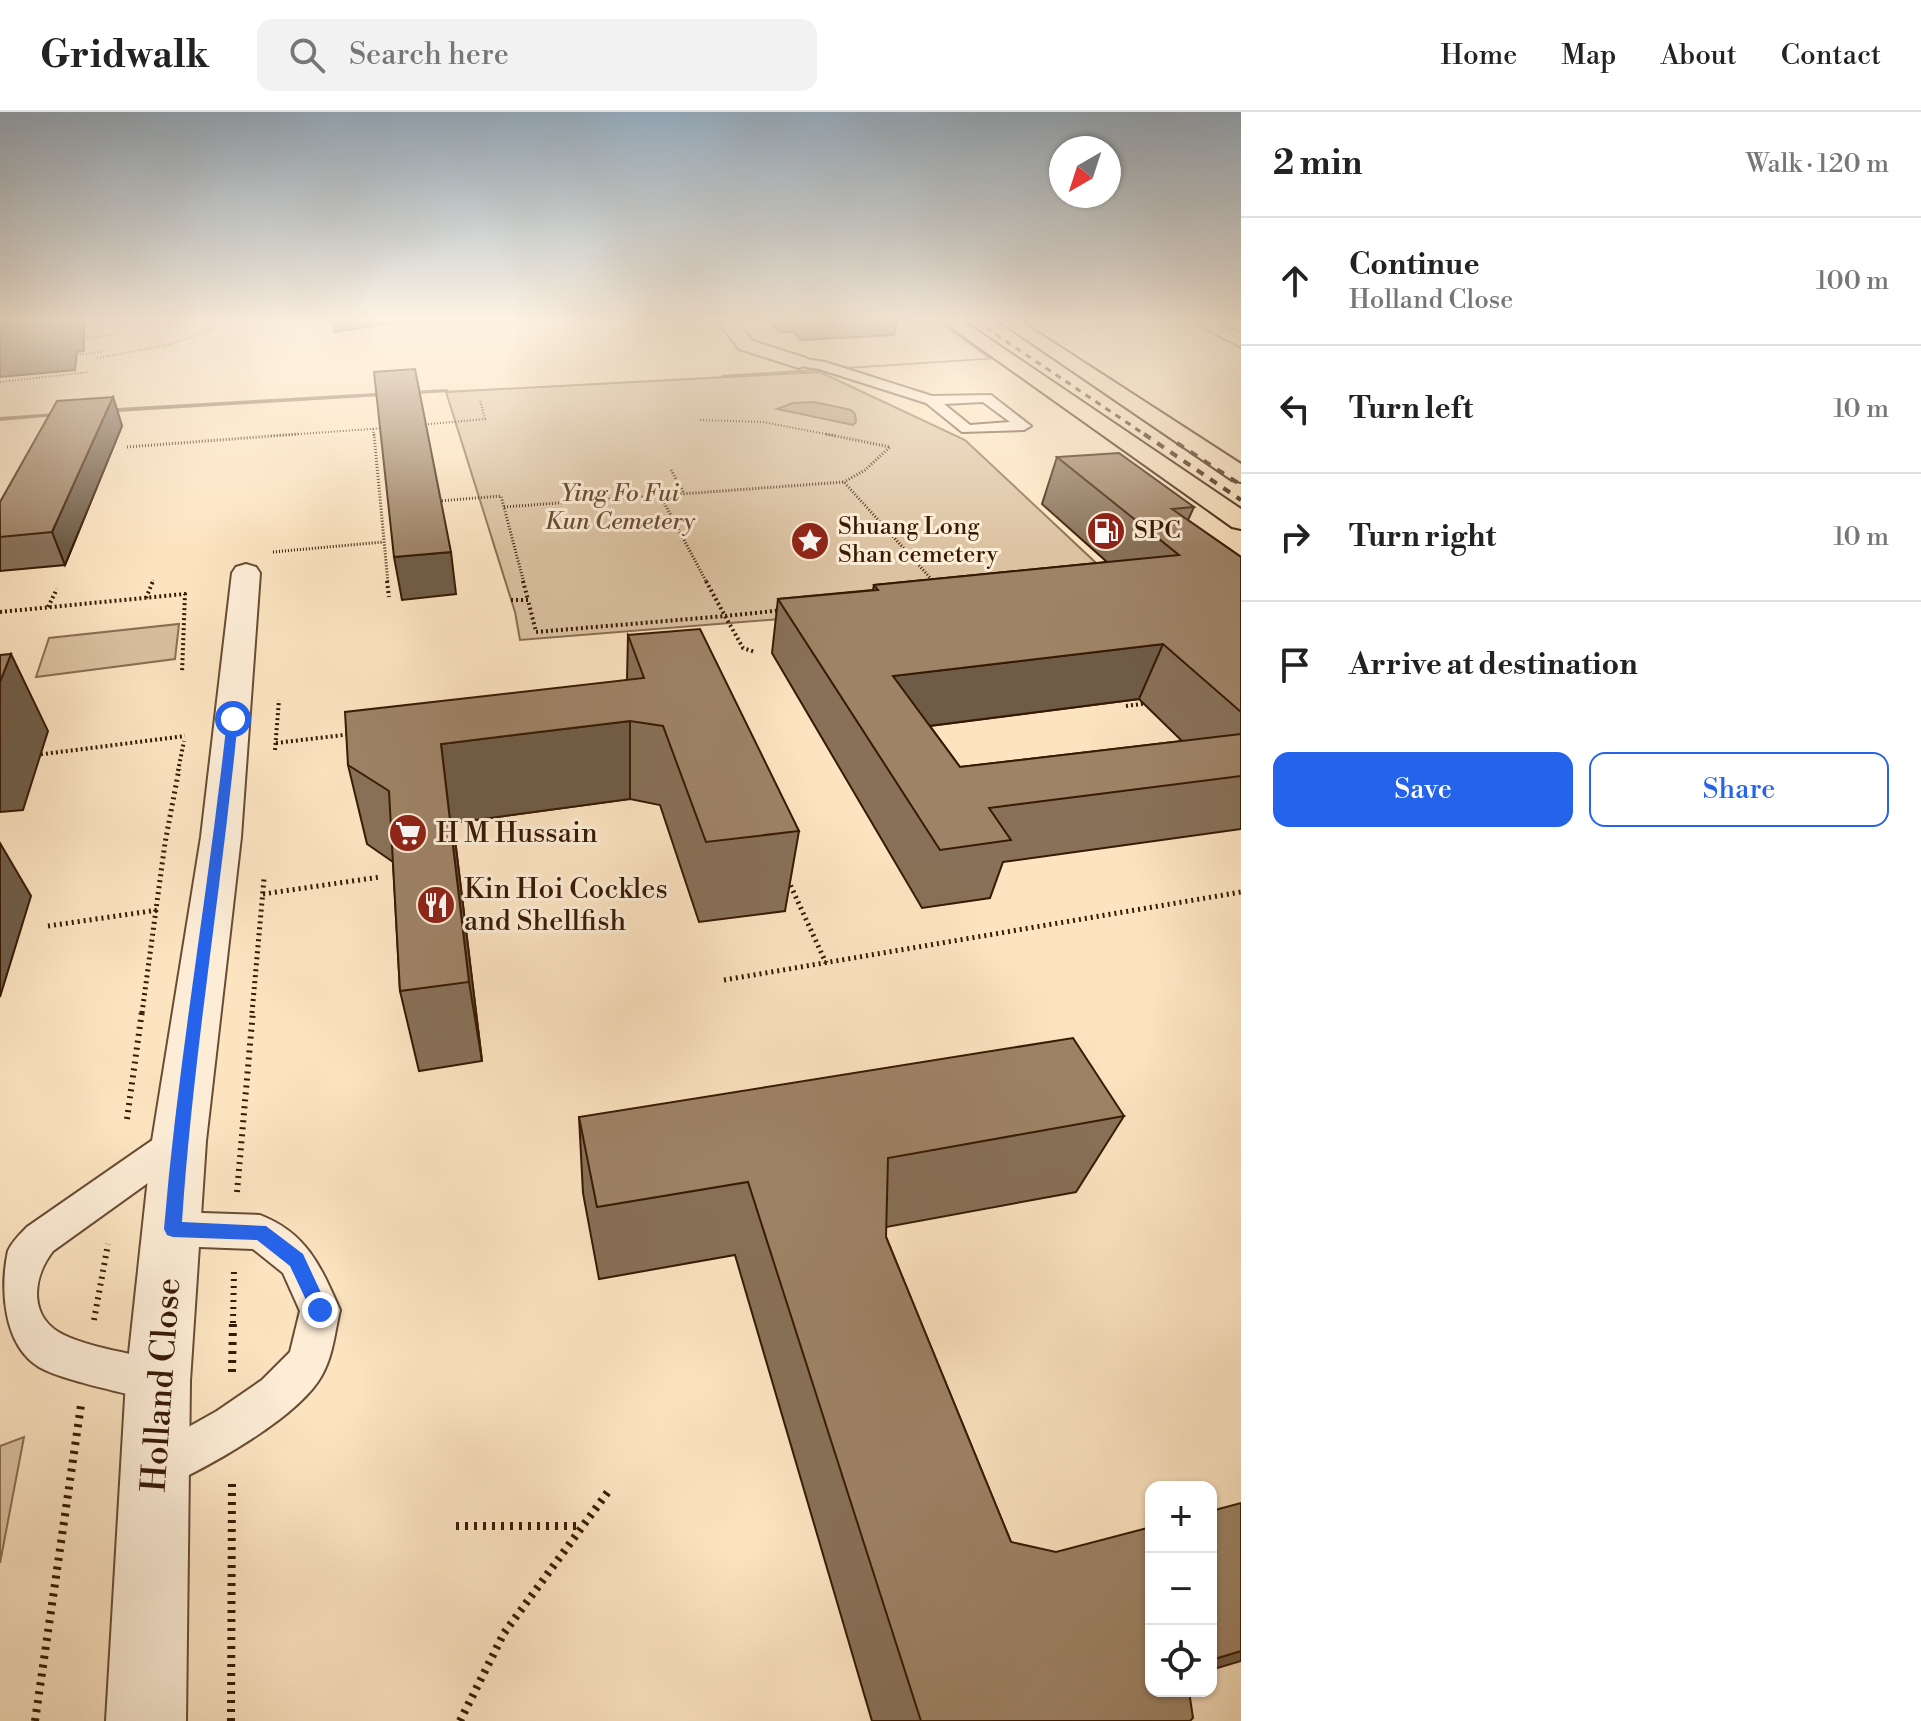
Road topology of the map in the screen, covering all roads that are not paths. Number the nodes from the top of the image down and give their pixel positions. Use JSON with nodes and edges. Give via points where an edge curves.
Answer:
{"nodes":[{"id":1,"x":919,"y":396,"type":"edge"},
{"id":2,"x":1060,"y":396,"type":"edge"},
{"id":3,"x":1122,"y":396,"type":"edge"},
{"id":4,"x":931,"y":400,"type":"junction"},
{"id":5,"x":1241,"y":475,"type":"edge"},
{"id":6,"x":1241,"y":521,"type":"edge"},
{"id":7,"x":246,"y":573,"type":"dead end"},
{"id":8,"x":179,"y":1141,"type":"junction"},
{"id":9,"x":173,"y":1229,"type":"junction"},
{"id":10,"x":158,"y":1381,"type":"junction"},
{"id":11,"x":155,"y":1469,"type":"junction"},
{"id":12,"x":146,"y":1721,"type":"edge"}],
"edges":[{"from":1,"to":4,"type":"lane"},
{"from":2,"to":6,"type":"main road"},
{"from":3,"to":5,"type":"main road"},
{"from":4,"to":4,"type":"lane","via":[[986,398],[1024,426],[967,429]]},
{"from":7,"to":8,"type":"street","name":"Holland Close","via":[[221,837]]},
{"from":8,"to":9,"type":"street","name":"Holland Close"},
{"from":8,"to":10,"type":"lane","via":[[40,1239],[22,1261],[16,1298],[28,1330],[52,1352]]},
{"from":9,"to":10,"type":"street","name":"Holland Close"},
{"from":9,"to":11,"type":"lane","via":[[260,1232],[296,1260],[320,1310],[307,1363],[277,1395]]},
{"from":10,"to":11,"type":"street","name":"Holland Close"},
{"from":11,"to":12,"type":"street","name":"Holland Close"}]}
